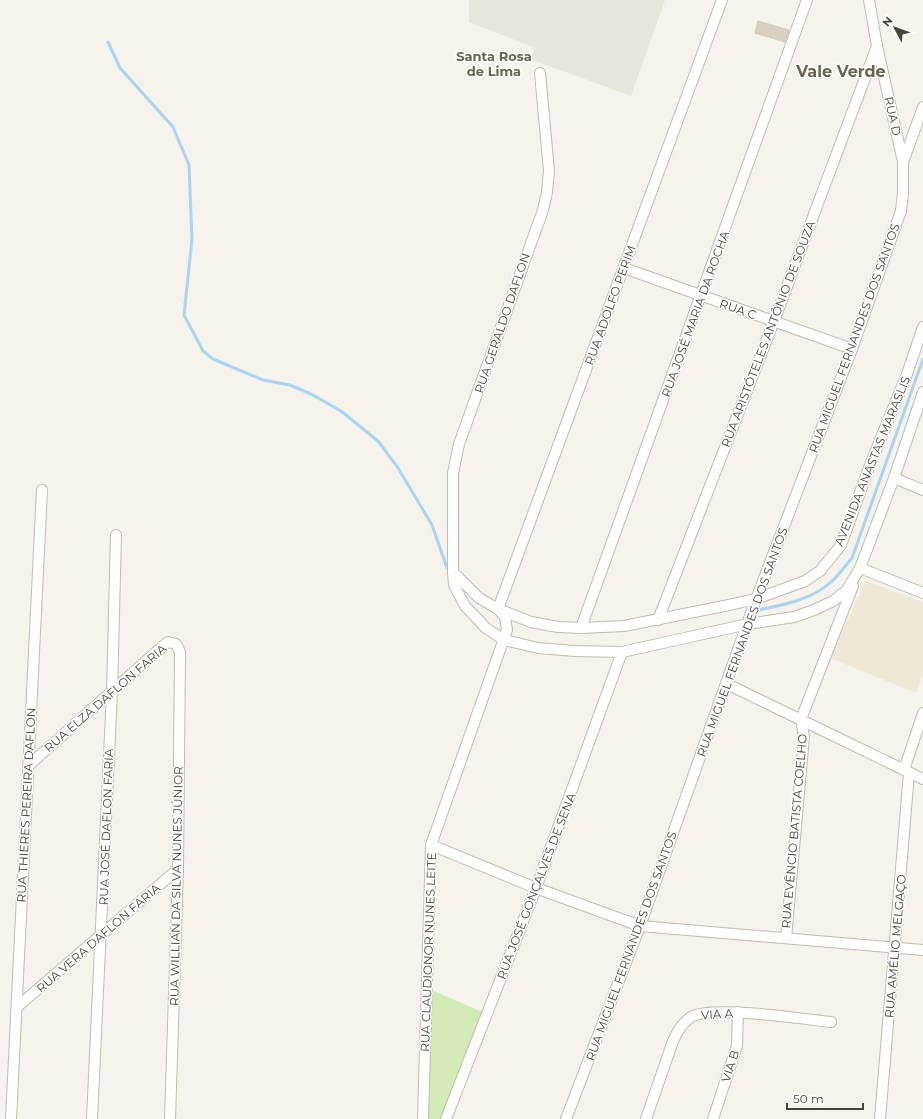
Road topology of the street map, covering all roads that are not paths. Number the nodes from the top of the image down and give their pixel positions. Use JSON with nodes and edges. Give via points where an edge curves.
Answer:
{"nodes":[{"id":1,"x":722,"y":0,"type":"edge"},
{"id":2,"x":807,"y":0,"type":"edge"},
{"id":3,"x":869,"y":0,"type":"edge"},
{"id":4,"x":877,"y":46,"type":"junction"},
{"id":5,"x":540,"y":73,"type":"dead end"},
{"id":6,"x":923,"y":107,"type":"edge"},
{"id":7,"x":903,"y":162,"type":"junction"},
{"id":8,"x":624,"y":268,"type":"junction"},
{"id":9,"x":701,"y":296,"type":"junction"},
{"id":10,"x":774,"y":321,"type":"junction"},
{"id":11,"x":923,"y":327,"type":"edge"},
{"id":12,"x":852,"y":349,"type":"junction"},
{"id":13,"x":923,"y":392,"type":"edge"},
{"id":14,"x":894,"y":478,"type":"junction"},
{"id":15,"x":42,"y":490,"type":"dead end"},
{"id":16,"x":923,"y":490,"type":"edge"},
{"id":17,"x":116,"y":534,"type":"dead end"},
{"id":18,"x":860,"y":568,"type":"junction"},
{"id":19,"x":453,"y":572,"type":"junction"},
{"id":20,"x":923,"y":593,"type":"edge"},
{"id":21,"x":756,"y":599,"type":"junction"},
{"id":22,"x":498,"y":609,"type":"junction"},
{"id":23,"x":658,"y":620,"type":"junction"},
{"id":24,"x":748,"y":624,"type":"junction"},
{"id":25,"x":581,"y":628,"type":"junction"},
{"id":26,"x":504,"y":640,"type":"junction"},
{"id":27,"x":180,"y":652,"type":"joint"},
{"id":28,"x":622,"y":652,"type":"junction"},
{"id":29,"x":727,"y":684,"type":"junction"},
{"id":30,"x":112,"y":692,"type":"junction"},
{"id":31,"x":923,"y":713,"type":"edge"},
{"id":32,"x":801,"y":720,"type":"junction"},
{"id":33,"x":28,"y":766,"type":"junction"},
{"id":34,"x":906,"y":771,"type":"junction"},
{"id":35,"x":923,"y":779,"type":"edge"},
{"id":36,"x":431,"y":845,"type":"junction"},
{"id":37,"x":178,"y":869,"type":"junction"},
{"id":38,"x":536,"y":888,"type":"junction"},
{"id":39,"x":640,"y":926,"type":"junction"},
{"id":40,"x":101,"y":936,"type":"junction"},
{"id":41,"x":786,"y":938,"type":"junction"},
{"id":42,"x":895,"y":947,"type":"junction"},
{"id":43,"x":923,"y":950,"type":"edge"},
{"id":44,"x":17,"y":1007,"type":"junction"},
{"id":45,"x":738,"y":1012,"type":"junction"},
{"id":46,"x":831,"y":1022,"type":"dead end"},
{"id":47,"x":11,"y":1119,"type":"edge"},
{"id":48,"x":92,"y":1119,"type":"edge"},
{"id":49,"x":170,"y":1119,"type":"edge"},
{"id":50,"x":423,"y":1119,"type":"edge"},
{"id":51,"x":446,"y":1119,"type":"edge"},
{"id":52,"x":566,"y":1119,"type":"edge"},
{"id":53,"x":646,"y":1119,"type":"edge"},
{"id":54,"x":713,"y":1119,"type":"edge"},
{"id":55,"x":880,"y":1119,"type":"edge"}],
"edges":[{"from":1,"to":8,"type":"street","name":"RUA ADOLFO PERIM"},
{"from":2,"to":9,"type":"street","name":"RUA JOSÉ MARIA DA ROCHA"},
{"from":3,"to":4,"type":"street","name":"RUA D"},
{"from":4,"to":7,"type":"street","name":"RUA D"},
{"from":4,"to":10,"type":"street","name":"RUA ARISTÓTELES ANTÔNIO DE SOUZA"},
{"from":5,"to":19,"type":"street","name":"RUA GERALDO DAFLON","via":[[549,171],[547,192],[543,210],[459,444],[453,473]]},
{"from":6,"to":7,"type":"street"},
{"from":7,"to":12,"type":"street","name":"RUA MIGUEL FERNANDES DOS SANTOS","via":[[901,211]]},
{"from":8,"to":9,"type":"street","name":"RUA C"},
{"from":8,"to":22,"type":"street","name":"RUA ADOLFO PERIM"},
{"from":9,"to":10,"type":"street","name":"RUA C"},
{"from":9,"to":25,"type":"street","name":"RUA JOSÉ MARIA DA ROCHA"},
{"from":10,"to":12,"type":"street","name":"RUA C"},
{"from":10,"to":23,"type":"street","name":"RUA ARISTÓTELES ANTÔNIO DE SOUZA"},
{"from":11,"to":21,"type":"street","name":"AVENIDA ANASTAS MARASLIS","via":[[841,545],[820,571],[805,581]]},
{"from":12,"to":21,"type":"street","name":"RUA MIGUEL FERNANDES DOS SANTOS"},
{"from":13,"to":14,"type":"street","name":"AVENIDA ANASTAS MARASLIS"},
{"from":14,"to":16,"type":"street"},
{"from":14,"to":18,"type":"street","name":"AVENIDA ANASTAS MARASLIS"},
{"from":15,"to":33,"type":"street","name":"RUA THIERES PEREIRA DAFLON"},
{"from":17,"to":30,"type":"street","name":"RUA JOSÉ DAFLON FARIA"},
{"from":18,"to":20,"type":"street"},
{"from":18,"to":24,"type":"street","name":"AVENIDA ANASTAS MARASLIS","via":[[846,591],[833,601],[794,617]]},
{"from":18,"to":32,"type":"street","name":"RUA EVÊNCIO BATISTA COELHO"},
{"from":19,"to":22,"type":"street","name":"AVENIDA ANASTAS MARASLIS","via":[[479,598]]},
{"from":19,"to":26,"type":"street","name":"RUA GERALDO DAFLON","via":[[454,585],[465,606],[486,628]]},
{"from":21,"to":23,"type":"street","name":"AVENIDA ANASTAS MARASLIS"},
{"from":21,"to":24,"type":"street","name":"RUA MIGUEL FERNANDES DOS SANTOS"},
{"from":22,"to":25,"type":"street","name":"AVENIDA ANASTAS MARASLIS","via":[[531,622]]},
{"from":22,"to":26,"type":"street","name":"RUA CLAUDIONOR NUNES LEITE","via":[[506,622]]},
{"from":23,"to":25,"type":"street","name":"AVENIDA ANASTAS MARASLIS","via":[[624,626]]},
{"from":24,"to":28,"type":"street","name":"AVENIDA ANASTAS MARASLIS"},
{"from":24,"to":29,"type":"street","name":"RUA MIGUEL FERNANDES DOS SANTOS"},
{"from":26,"to":28,"type":"street","name":"AVENIDA ANASTAS MARASLIS","via":[[538,648]]},
{"from":26,"to":36,"type":"street","name":"RUA CLAUDIONOR NUNES LEITE"},
{"from":27,"to":30,"type":"street","name":"RUA ELZA DAFLON FARIA","via":[[173,642],[168,642]]},
{"from":27,"to":37,"type":"street","name":"RUA WILLIAN DA SILVA NUNES JÚNIOR"},
{"from":28,"to":38,"type":"street","name":"RUA JOSÉ GONÇALVES DE SENA"},
{"from":29,"to":32,"type":"street"},
{"from":29,"to":39,"type":"street","name":"RUA MIGUEL FERNANDES DOS SANTOS"},
{"from":30,"to":33,"type":"street","name":"RUA ELZA DAFLON FARIA"},
{"from":30,"to":40,"type":"street","name":"RUA JOSÉ DAFLON FARIA"},
{"from":31,"to":34,"type":"street","name":"RUA AMÉLIO MELGAÇO"},
{"from":32,"to":34,"type":"street"},
{"from":32,"to":41,"type":"street","name":"RUA EVÊNCIO BATISTA COELHO","via":[[804,737]]},
{"from":33,"to":44,"type":"street","name":"RUA THIERES PEREIRA DAFLON"},
{"from":34,"to":35,"type":"street"},
{"from":34,"to":42,"type":"street","name":"RUA AMÉLIO MELGAÇO"},
{"from":36,"to":38,"type":"street"},
{"from":36,"to":50,"type":"street","name":"RUA CLAUDIONOR NUNES LEITE"},
{"from":37,"to":40,"type":"street","name":"RUA VERA DAFLON FARIA"},
{"from":37,"to":49,"type":"street","name":"RUA WILLIAN DA SILVA NUNES JÚNIOR"},
{"from":38,"to":39,"type":"street"},
{"from":38,"to":51,"type":"street","name":"RUA JOSÉ GONÇALVES DE SENA"},
{"from":39,"to":41,"type":"street"},
{"from":39,"to":52,"type":"street","name":"RUA MIGUEL FERNANDES DOS SANTOS"},
{"from":40,"to":44,"type":"street","name":"RUA VERA DAFLON FARIA"},
{"from":40,"to":48,"type":"street","name":"RUA JOSÉ DAFLON FARIA"},
{"from":41,"to":42,"type":"street"},
{"from":42,"to":43,"type":"street"},
{"from":42,"to":55,"type":"street","name":"RUA AMÉLIO MELGAÇO"},
{"from":44,"to":47,"type":"street","name":"RUA THIERES PEREIRA DAFLON"},
{"from":45,"to":46,"type":"street","name":"VIA A"},
{"from":45,"to":53,"type":"street","name":"VIA A","via":[[698,1014],[679,1029]]},
{"from":45,"to":54,"type":"street","name":"VIA B","via":[[737,1046]]}]}
